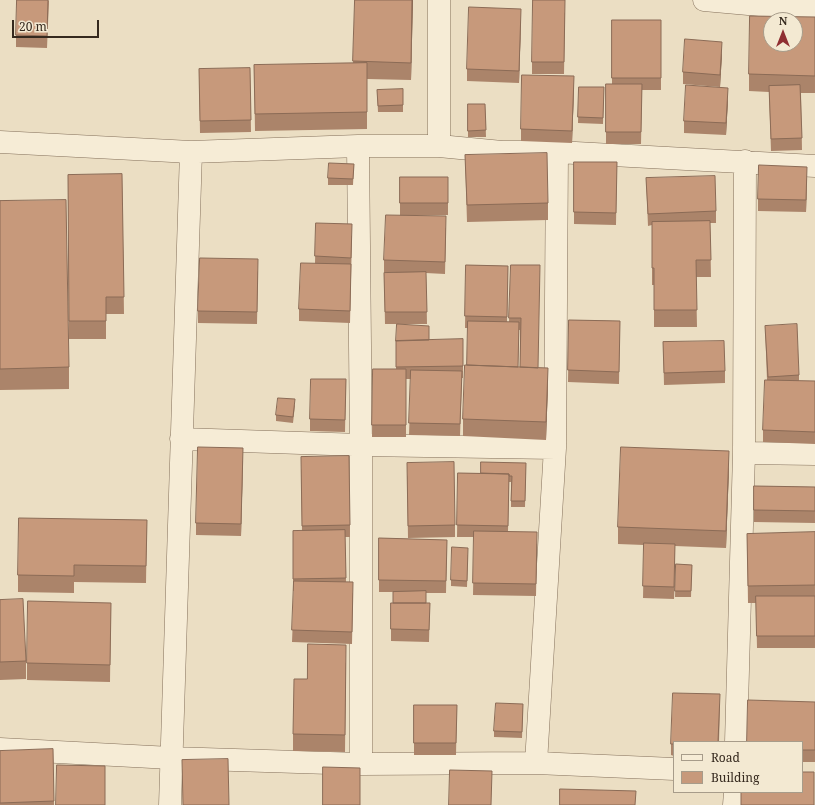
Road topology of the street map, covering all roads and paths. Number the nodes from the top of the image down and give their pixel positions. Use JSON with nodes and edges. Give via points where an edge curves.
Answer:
{"nodes":[{"id":1,"x":439,"y":0,"type":"edge"},
{"id":2,"x":704,"y":0,"type":"edge"},
{"id":3,"x":756,"y":2,"type":"edge"},
{"id":4,"x":815,"y":10,"type":"edge"},
{"id":5,"x":0,"y":142,"type":"edge"},
{"id":6,"x":358,"y":146,"type":"junction"},
{"id":7,"x":439,"y":146,"type":"junction"},
{"id":8,"x":191,"y":152,"type":"junction"},
{"id":9,"x":557,"y":152,"type":"junction"},
{"id":10,"x":745,"y":161,"type":"junction"},
{"id":11,"x":815,"y":166,"type":"edge"},
{"id":12,"x":181,"y":439,"type":"junction"},
{"id":13,"x":361,"y":445,"type":"junction"},
{"id":14,"x":555,"y":448,"type":"junction"},
{"id":15,"x":744,"y":454,"type":"junction"},
{"id":16,"x":815,"y":454,"type":"edge"},
{"id":17,"x":736,"y":741,"type":"edge"},
{"id":18,"x":0,"y":749,"type":"edge"},
{"id":19,"x":171,"y":758,"type":"junction"},
{"id":20,"x":536,"y":763,"type":"junction"},
{"id":21,"x":361,"y":764,"type":"junction"},
{"id":22,"x":673,"y":769,"type":"edge"},
{"id":23,"x":735,"y":793,"type":"edge"},
{"id":24,"x":170,"y":805,"type":"edge"},
{"id":25,"x":734,"y":805,"type":"edge"}],
"edges":[{"from":1,"to":7,"type":"street"},
{"from":2,"to":3,"type":"street"},
{"from":3,"to":4,"type":"street"},
{"from":5,"to":8,"type":"street"},
{"from":6,"to":7,"type":"street"},
{"from":6,"to":8,"type":"street"},
{"from":6,"to":13,"type":"street"},
{"from":7,"to":9,"type":"street","via":[[502,152]]},
{"from":8,"to":12,"type":"street"},
{"from":9,"to":10,"type":"street"},
{"from":9,"to":14,"type":"street"},
{"from":10,"to":11,"type":"street"},
{"from":10,"to":15,"type":"street"},
{"from":12,"to":13,"type":"street"},
{"from":12,"to":19,"type":"street"},
{"from":13,"to":14,"type":"street"},
{"from":13,"to":21,"type":"street"},
{"from":14,"to":20,"type":"street"},
{"from":15,"to":16,"type":"street"},
{"from":15,"to":17,"type":"street"},
{"from":18,"to":19,"type":"street"},
{"from":19,"to":21,"type":"street"},
{"from":19,"to":24,"type":"street"},
{"from":20,"to":21,"type":"street"},
{"from":20,"to":22,"type":"street"},
{"from":23,"to":25,"type":"street"}]}
